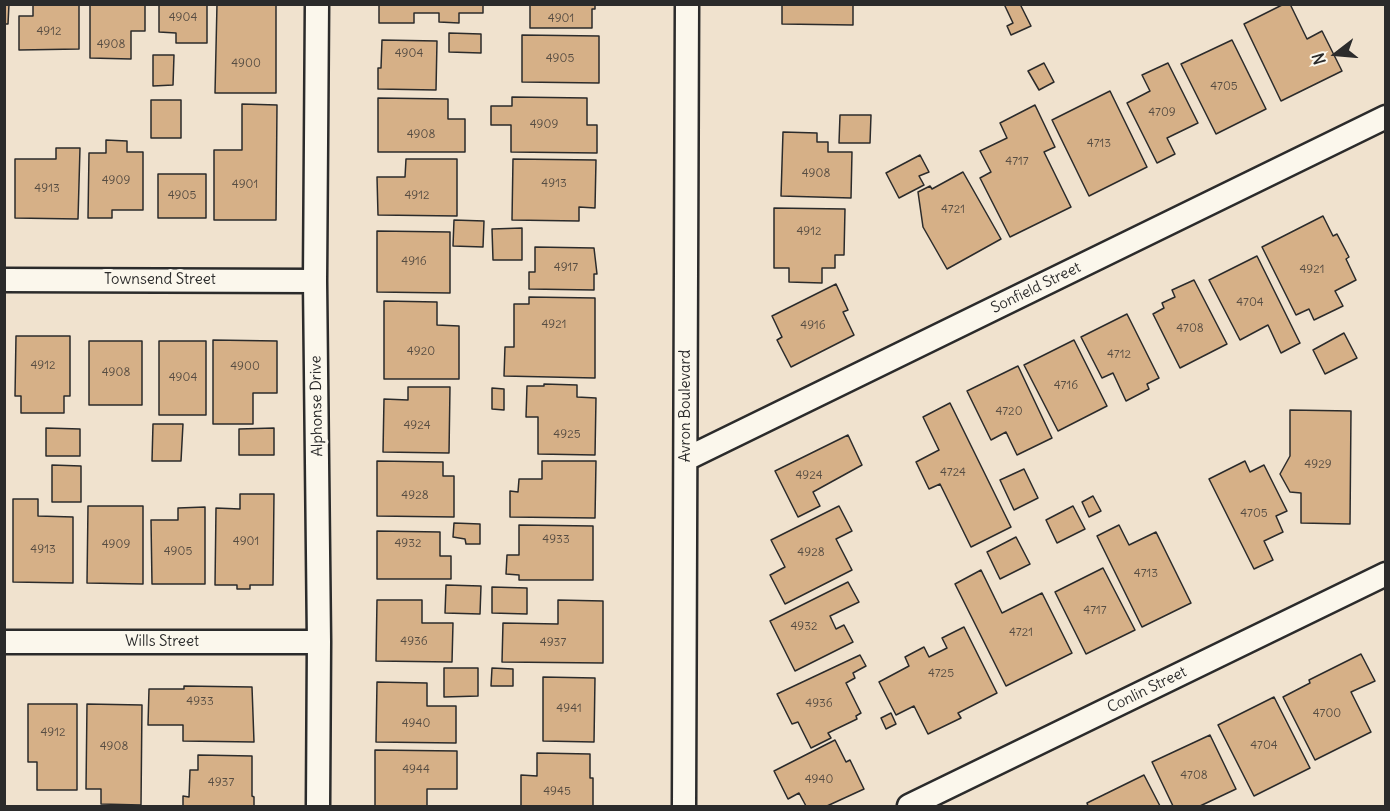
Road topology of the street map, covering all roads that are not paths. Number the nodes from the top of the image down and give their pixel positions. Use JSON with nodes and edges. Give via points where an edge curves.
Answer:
{"nodes":[{"id":1,"x":317,"y":4,"type":"edge"},
{"id":2,"x":687,"y":4,"type":"edge"},
{"id":3,"x":1386,"y":117,"type":"edge"},
{"id":4,"x":4,"y":280,"type":"edge"},
{"id":5,"x":315,"y":280,"type":"junction"},
{"id":6,"x":686,"y":459,"type":"junction"},
{"id":7,"x":1386,"y":574,"type":"edge"},
{"id":8,"x":4,"y":642,"type":"edge"},
{"id":9,"x":319,"y":642,"type":"junction"},
{"id":10,"x":318,"y":807,"type":"edge"},
{"id":11,"x":684,"y":807,"type":"edge"},
{"id":12,"x":909,"y":807,"type":"edge"}],
"edges":[{"from":1,"to":5,"type":"street","name":"Alphonse Drive"},
{"from":2,"to":6,"type":"street","name":"Avron Boulevard"},
{"from":3,"to":6,"type":"street","name":"Sonfield Street"},
{"from":4,"to":5,"type":"street","name":"Townsend Street"},
{"from":5,"to":9,"type":"street","name":"Alphonse Drive"},
{"from":6,"to":11,"type":"street","name":"Avron Boulevard"},
{"from":7,"to":12,"type":"street","name":"Conlin Street"},
{"from":8,"to":9,"type":"street","name":"Wills Street"},
{"from":9,"to":10,"type":"street","name":"Alphonse Drive"}]}
